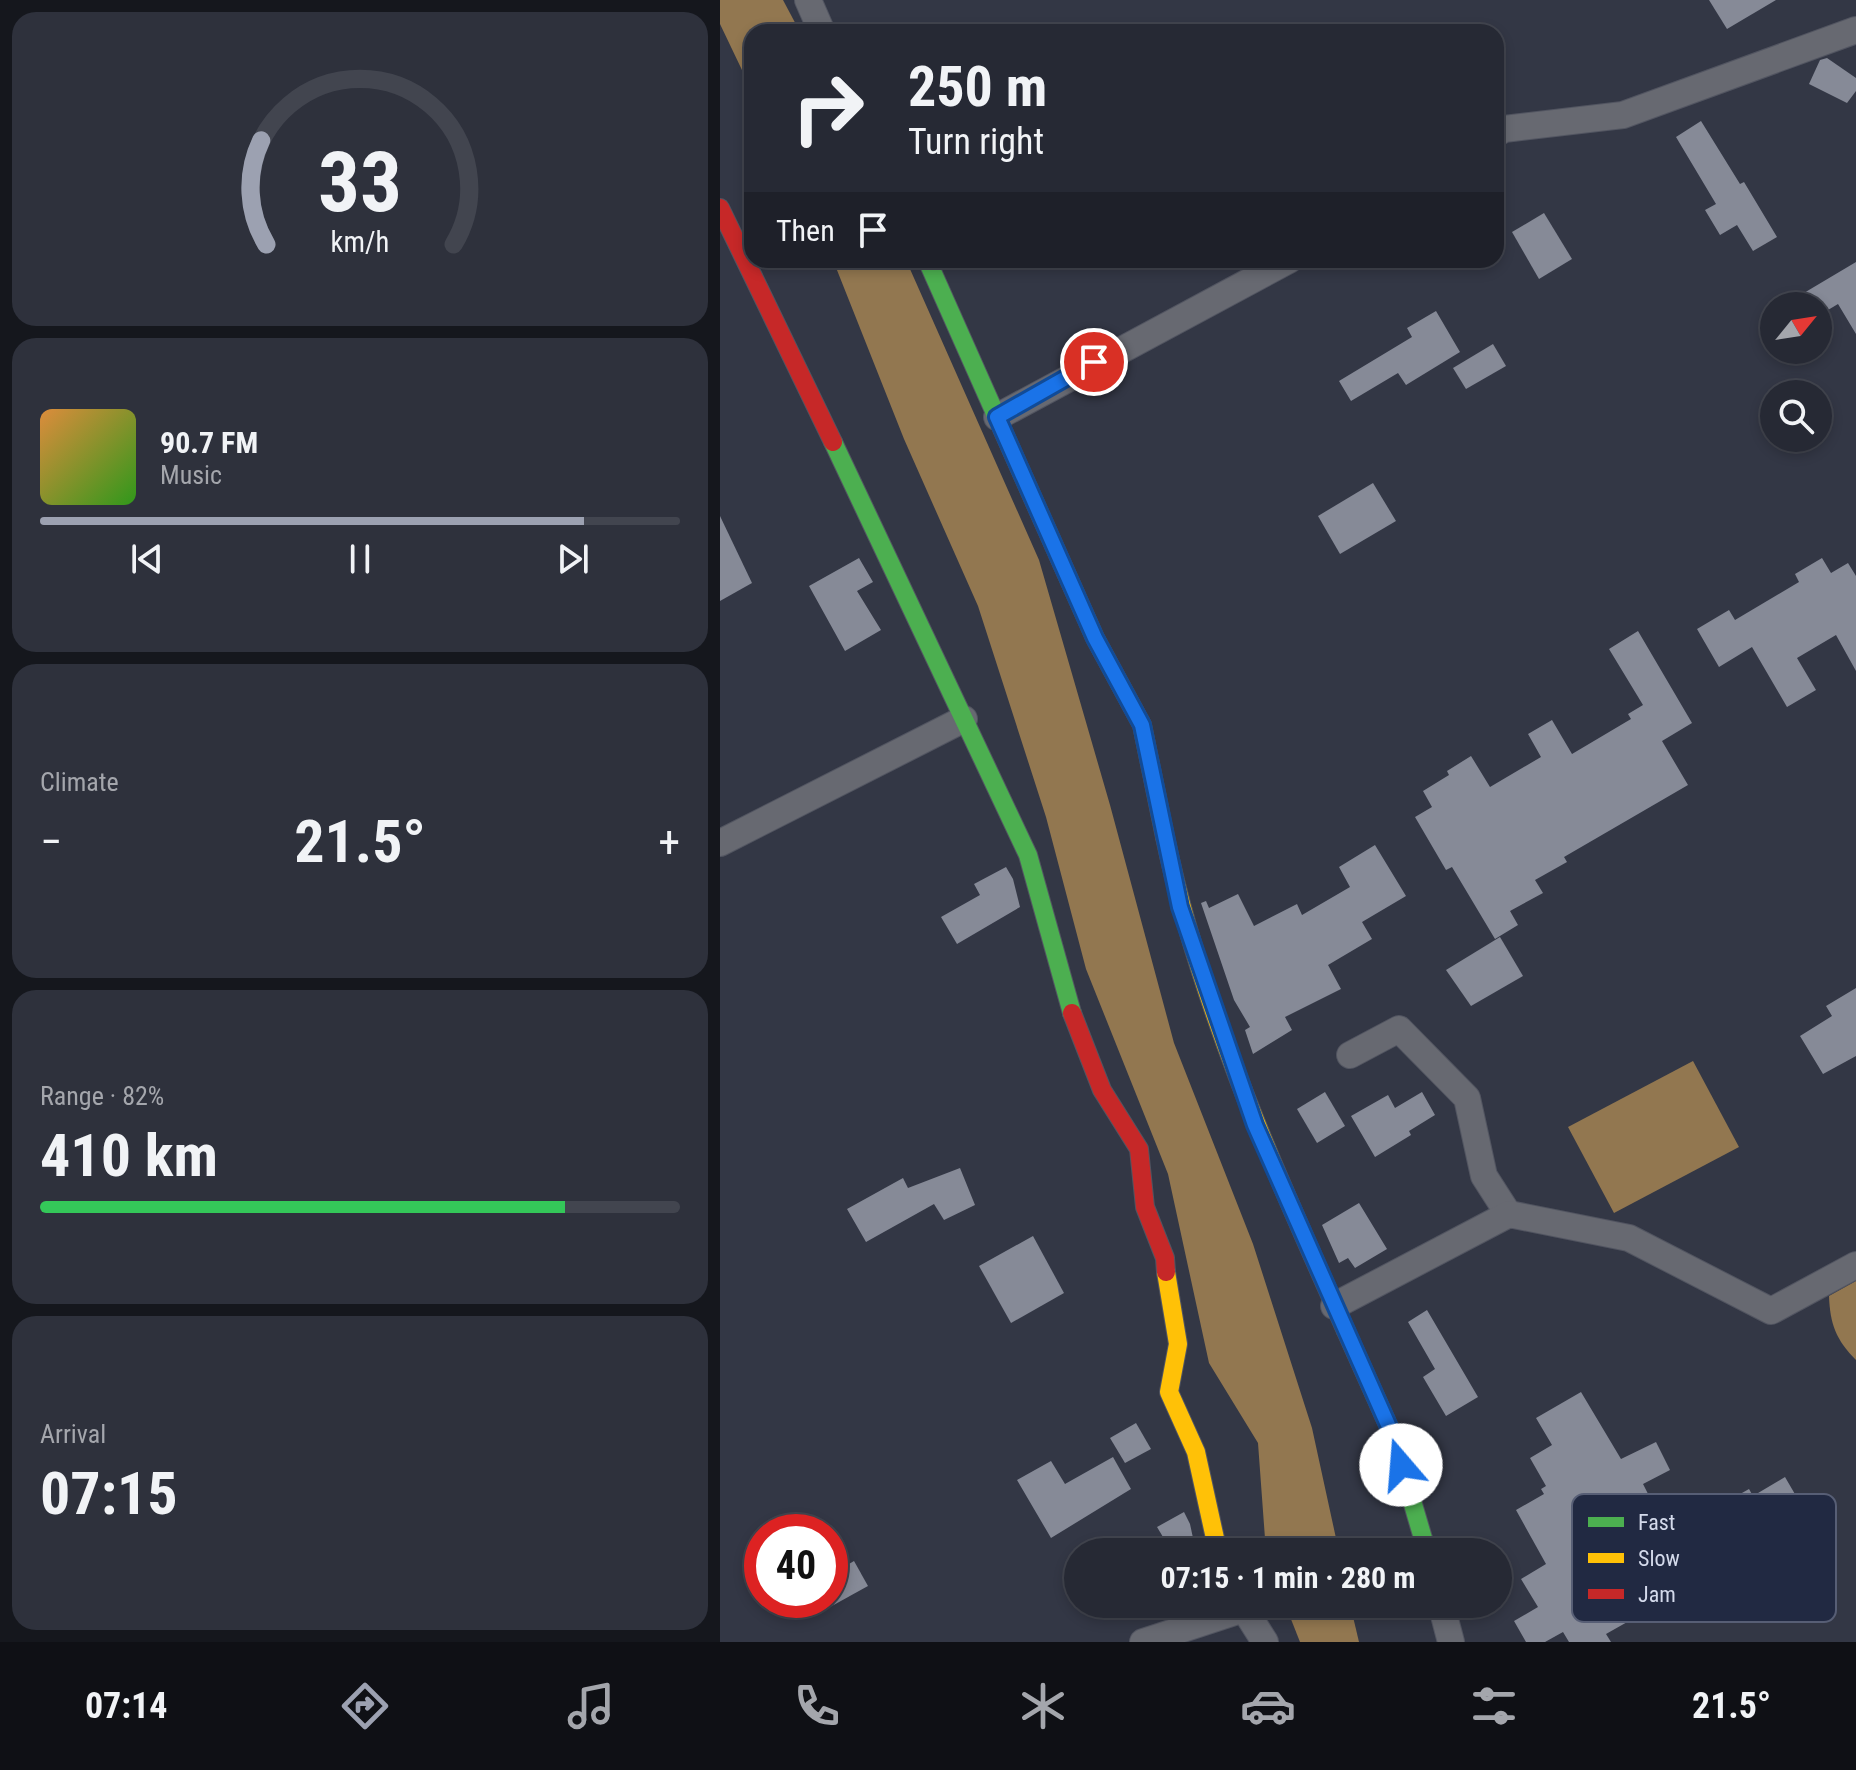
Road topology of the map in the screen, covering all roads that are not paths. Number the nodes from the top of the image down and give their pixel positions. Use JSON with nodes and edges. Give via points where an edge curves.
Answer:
{"nodes":[{"id":1,"x":808,"y":0,"type":"edge"},
{"id":2,"x":818,"y":24,"type":"edge"},
{"id":3,"x":1856,"y":30,"type":"edge"},
{"id":4,"x":1504,"y":129,"type":"edge"},
{"id":5,"x":720,"y":208,"type":"edge"},
{"id":6,"x":744,"y":253,"type":"edge"},
{"id":7,"x":751,"y":268,"type":"edge"},
{"id":8,"x":931,"y":268,"type":"edge"},
{"id":9,"x":1274,"y":268,"type":"edge"},
{"id":10,"x":997,"y":417,"type":"junction"},
{"id":11,"x":964,"y":719,"type":"junction"},
{"id":12,"x":720,"y":843,"type":"edge"},
{"id":13,"x":1350,"y":1055,"type":"dead end"},
{"id":14,"x":1509,"y":1214,"type":"junction"},
{"id":15,"x":1856,"y":1265,"type":"edge"},
{"id":16,"x":1334,"y":1306,"type":"junction"},
{"id":17,"x":1215,"y":1538,"type":"edge"},
{"id":18,"x":1423,"y":1538,"type":"edge"},
{"id":19,"x":1210,"y":1618,"type":"edge"},
{"id":20,"x":1250,"y":1618,"type":"edge"},
{"id":21,"x":1445,"y":1618,"type":"edge"},
{"id":22,"x":1143,"y":1642,"type":"edge"},
{"id":23,"x":1265,"y":1642,"type":"edge"},
{"id":24,"x":1451,"y":1642,"type":"edge"}],
"edges":[{"from":1,"to":2,"type":"street"},
{"from":3,"to":4,"type":"street","via":[[1623,115]]},
{"from":5,"to":6,"type":"street"},
{"from":7,"to":11,"type":"street"},
{"from":8,"to":10,"type":"street"},
{"from":9,"to":10,"type":"street"},
{"from":10,"to":16,"type":"street","via":[[1095,638],[1142,725],[1180,907],[1255,1125]]},
{"from":11,"to":12,"type":"street"},
{"from":11,"to":17,"type":"street","via":[[1028,855],[1065,996],[1102,1090],[1139,1149],[1145,1207],[1165,1258],[1178,1344],[1169,1392],[1196,1452]]},
{"from":13,"to":14,"type":"street","via":[[1399,1029],[1467,1098],[1484,1176]]},
{"from":14,"to":15,"type":"street","via":[[1629,1238],[1771,1311]]},
{"from":14,"to":16,"type":"street"},
{"from":16,"to":18,"type":"street","via":[[1393,1436]]},
{"from":19,"to":22,"type":"street"},
{"from":20,"to":23,"type":"street"},
{"from":21,"to":24,"type":"street"}]}
